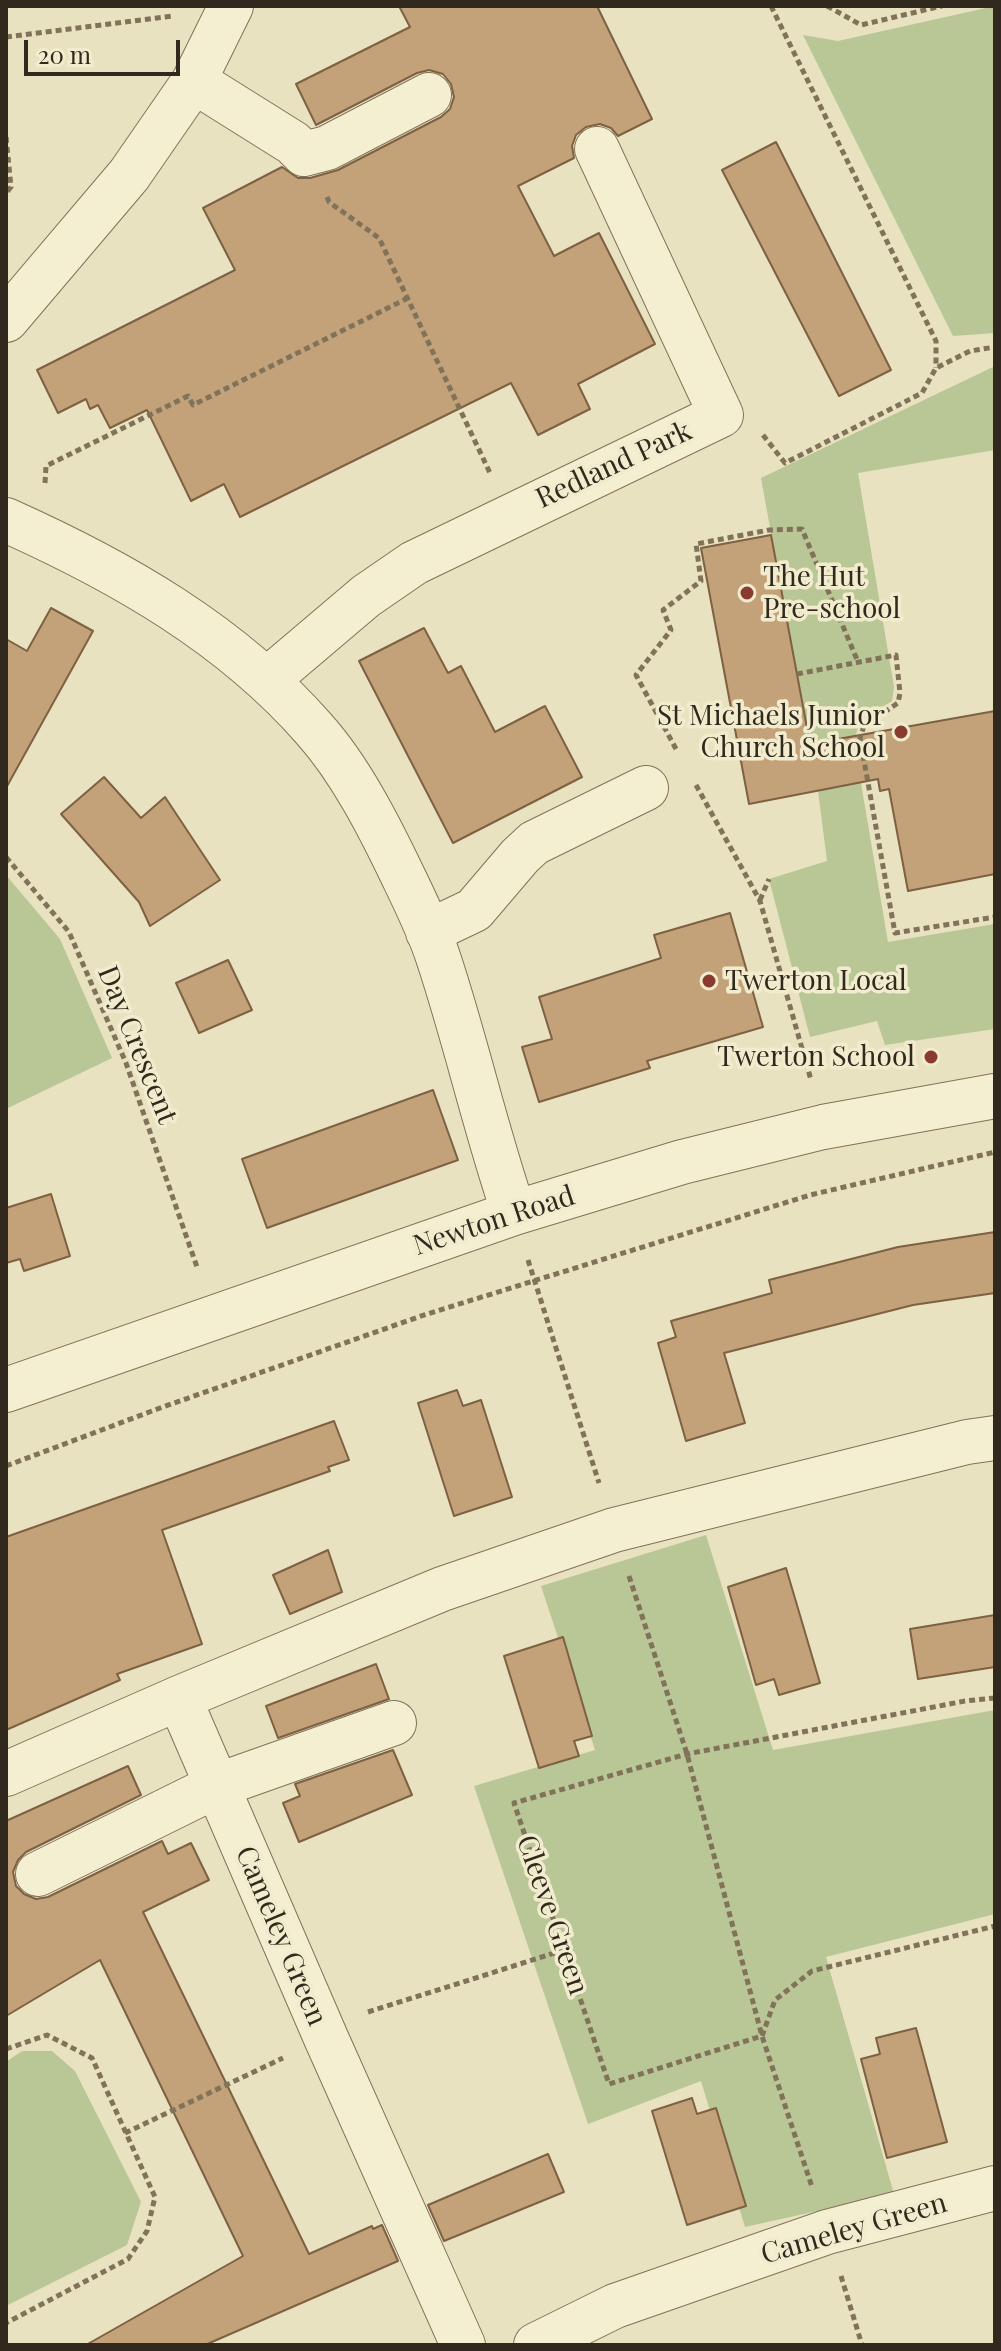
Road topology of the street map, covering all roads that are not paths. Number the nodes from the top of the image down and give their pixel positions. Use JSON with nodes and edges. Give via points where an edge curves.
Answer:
{"nodes":[{"id":1,"x":231,"y":6,"type":"edge"},
{"id":2,"x":194,"y":81,"type":"junction"},
{"id":3,"x":429,"y":95,"type":"dead end"},
{"id":4,"x":597,"y":149,"type":"dead end"},
{"id":5,"x":6,"y":320,"type":"edge"},
{"id":6,"x":24,"y":528,"type":"edge"},
{"id":7,"x":267,"y":680,"type":"junction"},
{"id":8,"x":646,"y":788,"type":"dead end"},
{"id":9,"x":428,"y":932,"type":"junction"},
{"id":10,"x":995,"y":1096,"type":"edge"},
{"id":11,"x":514,"y":1213,"type":"junction"},
{"id":12,"x":6,"y":1390,"type":"edge"},
{"id":13,"x":995,"y":1438,"type":"edge"},
{"id":14,"x":179,"y":1698,"type":"junction"},
{"id":15,"x":394,"y":1723,"type":"dead end"},
{"id":16,"x":6,"y":1774,"type":"edge"},
{"id":17,"x":216,"y":1786,"type":"junction"},
{"id":18,"x":38,"y":1874,"type":"dead end"},
{"id":19,"x":995,"y":2188,"type":"edge"},
{"id":20,"x":463,"y":2345,"type":"edge"},
{"id":21,"x":536,"y":2345,"type":"edge"}],
"edges":[{"from":1,"to":2,"type":"street"},
{"from":2,"to":3,"type":"street","via":[[304,154],[327,148]]},
{"from":2,"to":5,"type":"street","via":[[129,175]]},
{"from":4,"to":7,"type":"street","name":"Redland Park","via":[[721,415],[390,577]]},
{"from":6,"to":7,"type":"street","via":[[156,597]]},
{"from":7,"to":9,"type":"street","via":[[316,731],[346,775],[392,852]]},
{"from":8,"to":9,"type":"street","via":[[534,843],[474,910]]},
{"from":9,"to":11,"type":"street"},
{"from":10,"to":11,"type":"street","name":"Newton Road","via":[[823,1127],[682,1162]]},
{"from":11,"to":12,"type":"street","name":"Newton Road"},
{"from":13,"to":14,"type":"street","via":[[614,1530],[442,1589]]},
{"from":14,"to":16,"type":"street"},
{"from":14,"to":17,"type":"street","name":"Cameley Green"},
{"from":15,"to":17,"type":"street"},
{"from":17,"to":18,"type":"street"},
{"from":17,"to":20,"type":"street","name":"Cameley Green"},
{"from":19,"to":21,"type":"street","name":"Cameley Green","via":[[827,2232],[615,2306]]}]}
